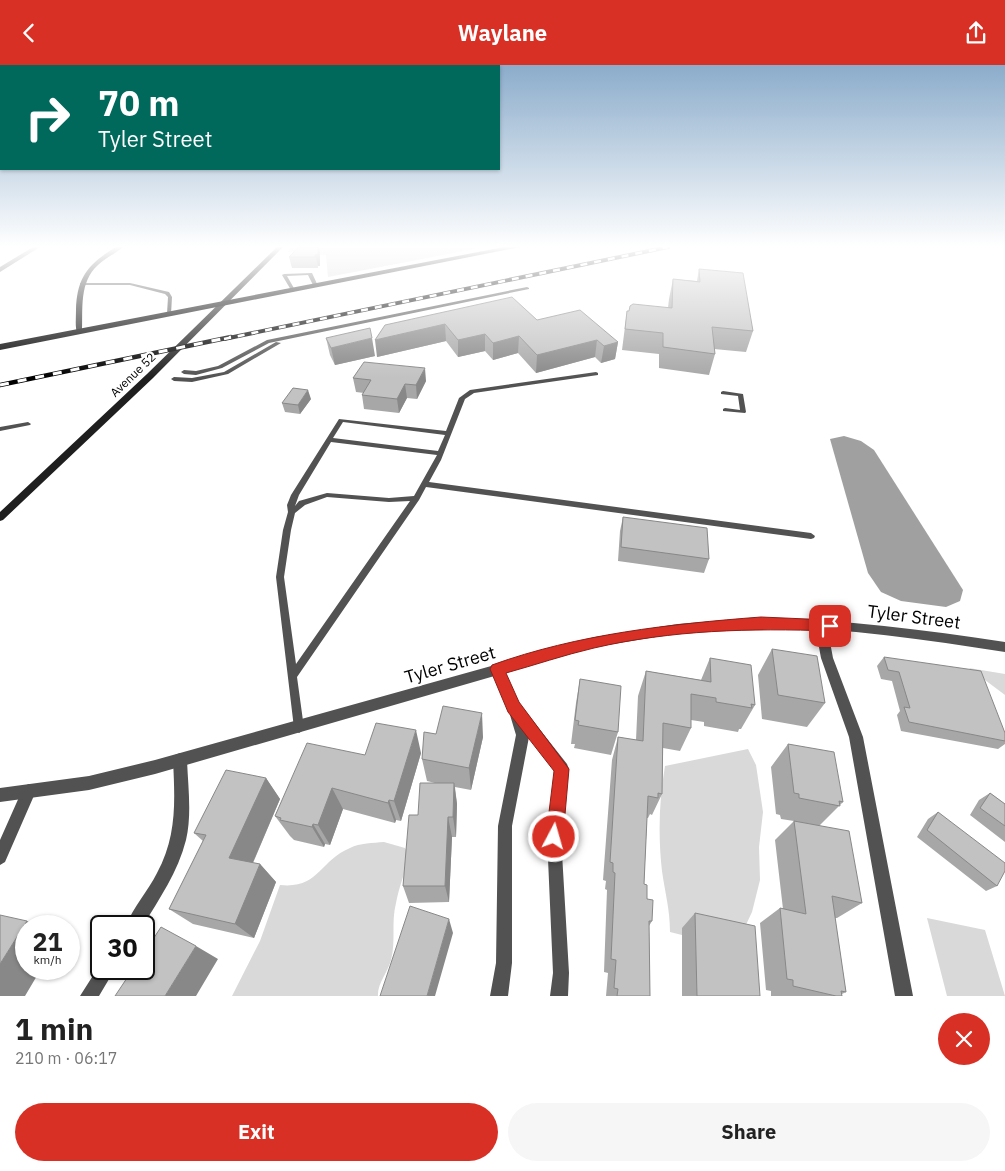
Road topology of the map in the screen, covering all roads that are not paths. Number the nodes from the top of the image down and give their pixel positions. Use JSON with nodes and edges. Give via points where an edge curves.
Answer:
{"nodes":[{"id":1,"x":82,"y":290,"type":"edge"},
{"id":2,"x":157,"y":290,"type":"edge"},
{"id":3,"x":237,"y":290,"type":"edge"},
{"id":4,"x":516,"y":290,"type":"edge"},
{"id":5,"x":293,"y":291,"type":"edge"},
{"id":6,"x":169,"y":314,"type":"junction"},
{"id":7,"x":79,"y":332,"type":"junction"},
{"id":8,"x":291,"y":339,"type":"junction"},
{"id":9,"x":0,"y":347,"type":"edge"},
{"id":10,"x":231,"y":363,"type":"junction"},
{"id":11,"x":239,"y":366,"type":"junction"},
{"id":12,"x":184,"y":372,"type":"dead end"},
{"id":13,"x":596,"y":374,"type":"dead end"},
{"id":14,"x":174,"y":379,"type":"dead end"},
{"id":15,"x":723,"y":393,"type":"dead end"},
{"id":16,"x":725,"y":410,"type":"dead end"},
{"id":17,"x":28,"y":424,"type":"dead end"},
{"id":18,"x":0,"y":429,"type":"edge"},
{"id":19,"x":448,"y":433,"type":"junction"},
{"id":20,"x":330,"y":440,"type":"junction"},
{"id":21,"x":440,"y":453,"type":"junction"},
{"id":22,"x":424,"y":484,"type":"junction"},
{"id":23,"x":416,"y":498,"type":"junction"},
{"id":24,"x":292,"y":513,"type":"junction"},
{"id":25,"x":0,"y":518,"type":"edge"},
{"id":26,"x":811,"y":536,"type":"dead end"},
{"id":27,"x":820,"y":626,"type":"junction"},
{"id":28,"x":1005,"y":647,"type":"edge"},
{"id":29,"x":497,"y":669,"type":"junction"},
{"id":30,"x":294,"y":674,"type":"junction"},
{"id":31,"x":514,"y":707,"type":"junction"},
{"id":32,"x":299,"y":728,"type":"junction"},
{"id":33,"x":180,"y":760,"type":"junction"},
{"id":34,"x":29,"y":791,"type":"junction"},
{"id":35,"x":0,"y":795,"type":"edge"},
{"id":36,"x":0,"y":857,"type":"edge"},
{"id":37,"x":141,"y":915,"type":"edge"},
{"id":38,"x":99,"y":980,"type":"edge"},
{"id":39,"x":900,"y":992,"type":"edge"},
{"id":40,"x":89,"y":996,"type":"edge"},
{"id":41,"x":499,"y":996,"type":"edge"},
{"id":42,"x":559,"y":996,"type":"edge"}],
"edges":[{"from":1,"to":7,"type":"main road"},
{"from":2,"to":6,"type":"lane","via":[[170,297]]},
{"from":3,"to":25,"type":"main road","name":"Avenue 52"},
{"from":4,"to":8,"type":"lane"},
{"from":5,"to":6,"type":"main road"},
{"from":6,"to":7,"type":"main road"},
{"from":7,"to":9,"type":"main road"},
{"from":8,"to":10,"type":"lane","via":[[267,342]]},
{"from":8,"to":11,"type":"lane","via":[[265,349]]},
{"from":10,"to":11,"type":"lane"},
{"from":10,"to":12,"type":"lane","via":[[209,371]]},
{"from":11,"to":14,"type":"lane","via":[[210,377]]},
{"from":13,"to":19,"type":"lane","via":[[472,391],[462,398]]},
{"from":15,"to":16,"type":"lane","via":[[741,395],[743,412]]},
{"from":17,"to":18,"type":"lane"},
{"from":19,"to":20,"type":"lane","via":[[341,420]]},
{"from":19,"to":21,"type":"lane"},
{"from":20,"to":21,"type":"lane"},
{"from":20,"to":24,"type":"lane","via":[[295,495]]},
{"from":21,"to":22,"type":"lane"},
{"from":22,"to":23,"type":"lane"},
{"from":22,"to":26,"type":"lane"},
{"from":23,"to":24,"type":"lane","via":[[389,500],[327,495],[302,503]]},
{"from":23,"to":30,"type":"lane"},
{"from":24,"to":30,"type":"lane","via":[[280,577]]},
{"from":27,"to":28,"type":"street","name":"Tyler Street","via":[[886,629]]},
{"from":27,"to":29,"type":"street","name":"Tyler Street","via":[[761,623],[701,626],[595,642]]},
{"from":27,"to":39,"type":"street","via":[[827,658],[856,737]]},
{"from":29,"to":31,"type":"street"},
{"from":29,"to":32,"type":"street","name":"Tyler Street"},
{"from":30,"to":32,"type":"lane"},
{"from":31,"to":41,"type":"street","via":[[523,735],[506,826],[504,963]]},
{"from":31,"to":42,"type":"street","via":[[562,769],[554,837],[561,973]]},
{"from":32,"to":33,"type":"street","name":"Tyler Street"},
{"from":33,"to":34,"type":"street","name":"Tyler Street","via":[[89,783]]},
{"from":33,"to":37,"type":"street","via":[[182,801],[177,847]]},
{"from":34,"to":35,"type":"street","name":"Tyler Street"},
{"from":34,"to":36,"type":"street"},
{"from":38,"to":40,"type":"street"}]}
